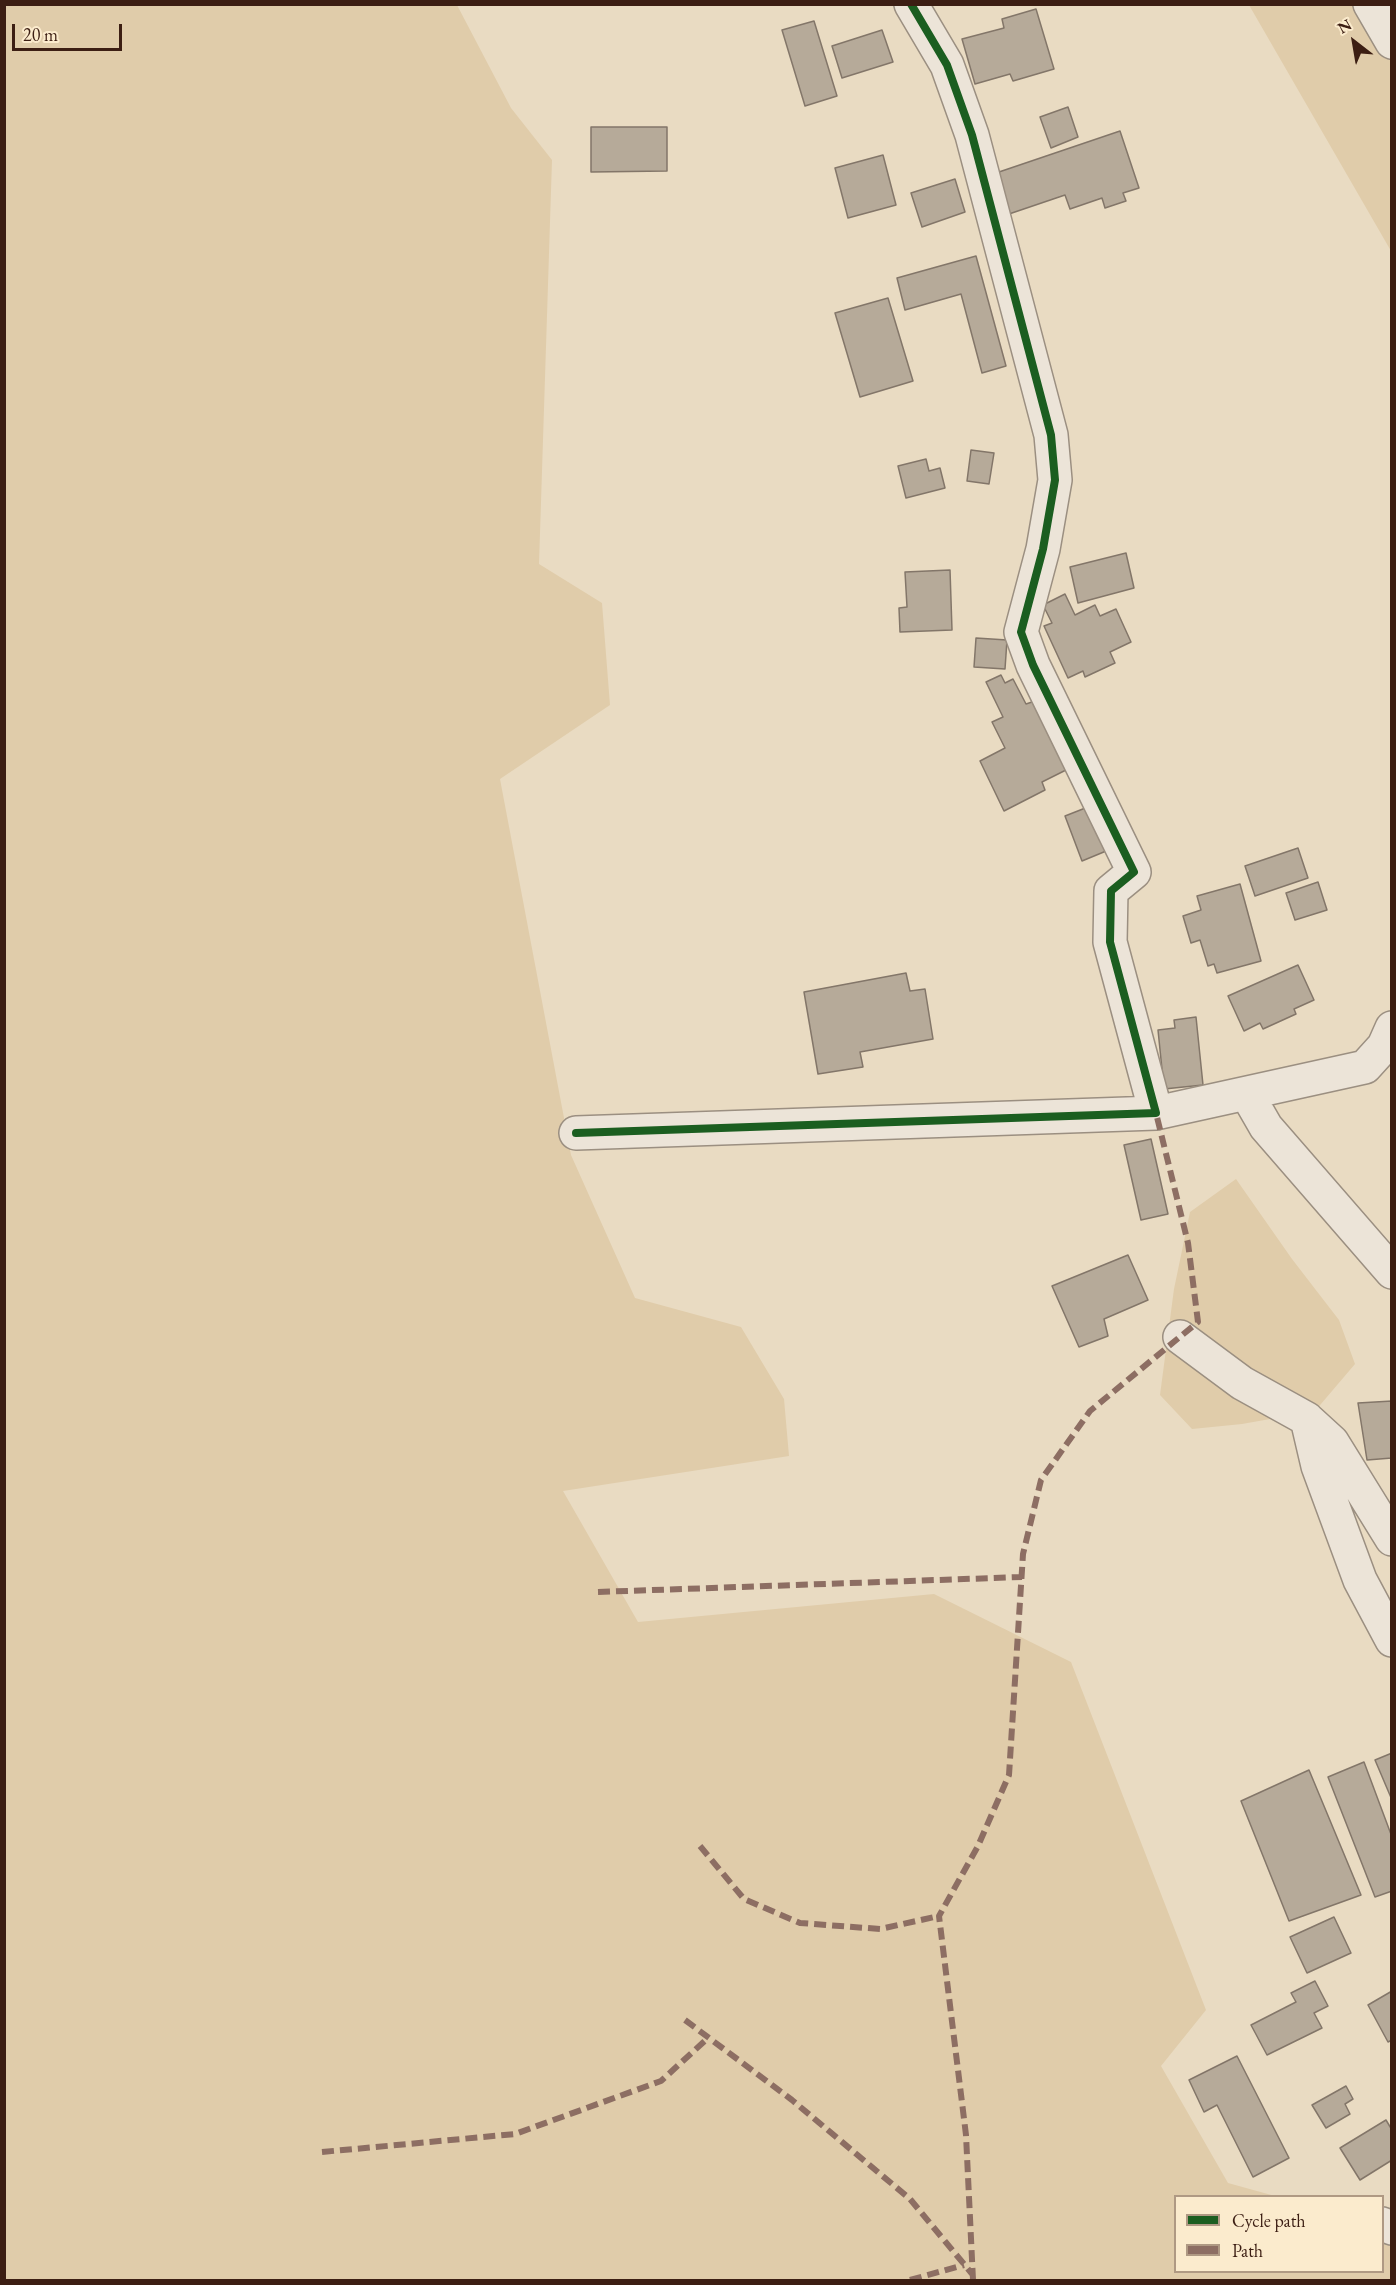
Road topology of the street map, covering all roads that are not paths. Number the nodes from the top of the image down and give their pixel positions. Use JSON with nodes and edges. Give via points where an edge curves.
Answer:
{"nodes":[{"id":1,"x":911,"y":4,"type":"edge"},
{"id":2,"x":1370,"y":4,"type":"edge"},
{"id":3,"x":1392,"y":42,"type":"edge"},
{"id":4,"x":1392,"y":1028,"type":"edge"},
{"id":5,"x":1247,"y":1094,"type":"junction"},
{"id":6,"x":1156,"y":1113,"type":"junction"},
{"id":7,"x":576,"y":1133,"type":"dead end"},
{"id":8,"x":1392,"y":1272,"type":"edge"},
{"id":9,"x":1180,"y":1337,"type":"dead end"},
{"id":10,"x":1307,"y":1419,"type":"junction"},
{"id":11,"x":1392,"y":1539,"type":"edge"},
{"id":12,"x":1392,"y":1640,"type":"edge"}],
"edges":[{"from":1,"to":6,"type":"street","via":[[946,65],[972,135],[1051,435],[1055,480],[1021,632],[1033,665],[1134,872],[1111,891],[1110,942]]},
{"from":2,"to":3,"type":"street"},
{"from":4,"to":5,"type":"street","via":[[1384,1047],[1365,1067]]},
{"from":5,"to":6,"type":"street"},
{"from":5,"to":8,"type":"street","via":[[1266,1127]]},
{"from":6,"to":7,"type":"street"},
{"from":9,"to":10,"type":"street","via":[[1242,1383]]},
{"from":10,"to":11,"type":"street","via":[[1332,1442]]},
{"from":10,"to":12,"type":"street","via":[[1318,1466],[1360,1580]]}]}
